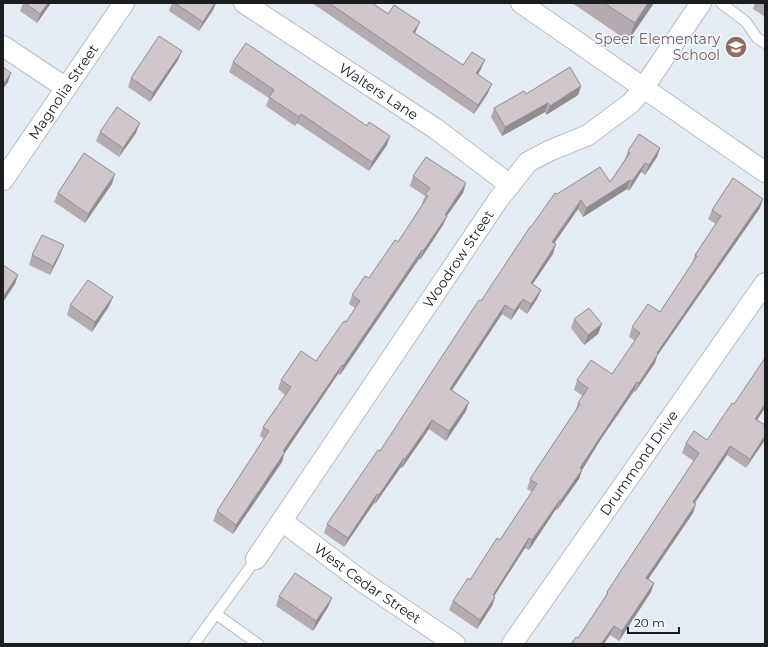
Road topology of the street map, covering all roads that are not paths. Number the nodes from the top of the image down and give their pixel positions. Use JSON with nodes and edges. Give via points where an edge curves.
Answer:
{"nodes":[{"id":1,"x":124,"y":3,"type":"edge"},
{"id":2,"x":244,"y":3,"type":"edge"},
{"id":3,"x":521,"y":3,"type":"edge"},
{"id":4,"x":701,"y":3,"type":"edge"},
{"id":5,"x":721,"y":3,"type":"edge"},
{"id":6,"x":765,"y":43,"type":"edge"},
{"id":7,"x":3,"y":46,"type":"edge"},
{"id":8,"x":644,"y":87,"type":"junction"},
{"id":9,"x":66,"y":88,"type":"junction"},
{"id":10,"x":765,"y":172,"type":"edge"},
{"id":11,"x":3,"y":180,"type":"edge"},
{"id":12,"x":510,"y":185,"type":"junction"},
{"id":13,"x":765,"y":282,"type":"edge"},
{"id":14,"x":282,"y":521,"type":"junction"},
{"id":15,"x":256,"y":559,"type":"joint"},
{"id":16,"x":216,"y":614,"type":"junction"},
{"id":17,"x":194,"y":644,"type":"edge"},
{"id":18,"x":258,"y":644,"type":"edge"},
{"id":19,"x":456,"y":644,"type":"edge"},
{"id":20,"x":512,"y":644,"type":"edge"}],
"edges":[{"from":1,"to":9,"type":"street","name":"Magnolia Street"},
{"from":2,"to":12,"type":"street","name":"Walters Lane","via":[[436,129]]},
{"from":3,"to":8,"type":"street"},
{"from":4,"to":8,"type":"street","name":"Woodrow Street"},
{"from":5,"to":6,"type":"lane","via":[[746,22]]},
{"from":7,"to":9,"type":"street"},
{"from":8,"to":10,"type":"street"},
{"from":8,"to":12,"type":"street","name":"Woodrow Street","via":[[631,103],[588,135],[528,162]]},
{"from":9,"to":11,"type":"street","name":"Magnolia Street"},
{"from":12,"to":14,"type":"street","name":"Woodrow Street"},
{"from":13,"to":20,"type":"street","name":"Drummond Drive"},
{"from":14,"to":15,"type":"street","name":"Woodrow Street"},
{"from":14,"to":19,"type":"street","name":"West Cedar Street","via":[[364,582]]},
{"from":15,"to":16,"type":"lane"},
{"from":16,"to":17,"type":"lane"},
{"from":16,"to":18,"type":"lane"}]}
